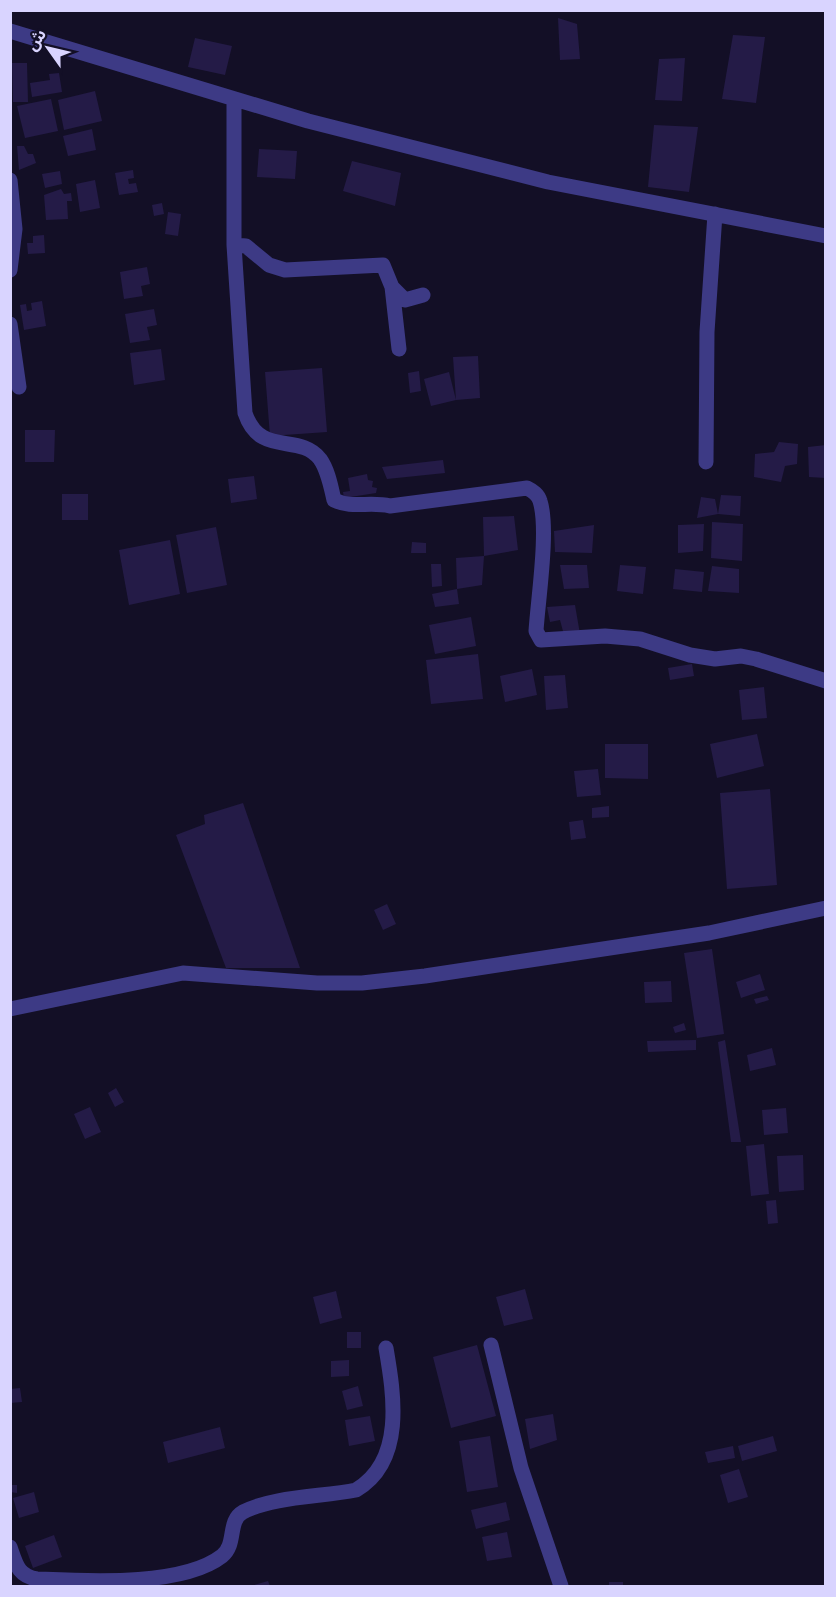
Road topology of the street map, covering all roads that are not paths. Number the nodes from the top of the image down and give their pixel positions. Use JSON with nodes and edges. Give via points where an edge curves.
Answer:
{"nodes":[{"id":1,"x":10,"y":31,"type":"edge"},
{"id":2,"x":234,"y":99,"type":"junction"},
{"id":3,"x":10,"y":180,"type":"edge"},
{"id":4,"x":715,"y":214,"type":"junction"},
{"id":5,"x":825,"y":236,"type":"edge"},
{"id":6,"x":234,"y":245,"type":"junction"},
{"id":7,"x":10,"y":270,"type":"edge"},
{"id":8,"x":392,"y":287,"type":"junction"},
{"id":9,"x":423,"y":295,"type":"dead end"},
{"id":10,"x":10,"y":324,"type":"edge"},
{"id":11,"x":399,"y":349,"type":"dead end"},
{"id":12,"x":19,"y":387,"type":"dead end"},
{"id":13,"x":705,"y":462,"type":"dead end"},
{"id":14,"x":825,"y":681,"type":"edge"},
{"id":15,"x":825,"y":908,"type":"edge"},
{"id":16,"x":10,"y":1009,"type":"edge"},
{"id":17,"x":491,"y":1345,"type":"dead end"},
{"id":18,"x":386,"y":1348,"type":"dead end"},
{"id":19,"x":10,"y":1547,"type":"edge"},
{"id":20,"x":181,"y":1580,"type":"edge"},
{"id":21,"x":561,"y":1587,"type":"edge"}],
"edges":[{"from":1,"to":2,"type":"street"},
{"from":2,"to":4,"type":"street","via":[[548,182]]},
{"from":2,"to":6,"type":"street"},
{"from":3,"to":7,"type":"street","via":[[15,229]]},
{"from":4,"to":5,"type":"street"},
{"from":4,"to":13,"type":"street","via":[[707,332]]},
{"from":6,"to":8,"type":"street","via":[[246,246],[269,265],[285,270],[383,265]]},
{"from":6,"to":14,"type":"street","via":[[248,424],[266,441],[297,447],[320,458],[334,500],[347,506],[375,502],[390,506],[527,488],[541,502],[542,555],[536,630],[541,640],[606,636],[640,639],[690,655],[756,659]]},
{"from":8,"to":9,"type":"street","via":[[405,300]]},
{"from":8,"to":11,"type":"street"},
{"from":10,"to":12,"type":"street"},
{"from":15,"to":16,"type":"street","via":[[710,933],[425,976],[317,983],[183,973]]},
{"from":17,"to":21,"type":"street","via":[[521,1468]]},
{"from":18,"to":20,"type":"street","via":[[395,1416],[382,1459],[366,1484],[348,1492],[243,1512],[236,1517],[228,1549],[222,1556]]},
{"from":19,"to":20,"type":"street","via":[[16,1568],[28,1578]]}]}
